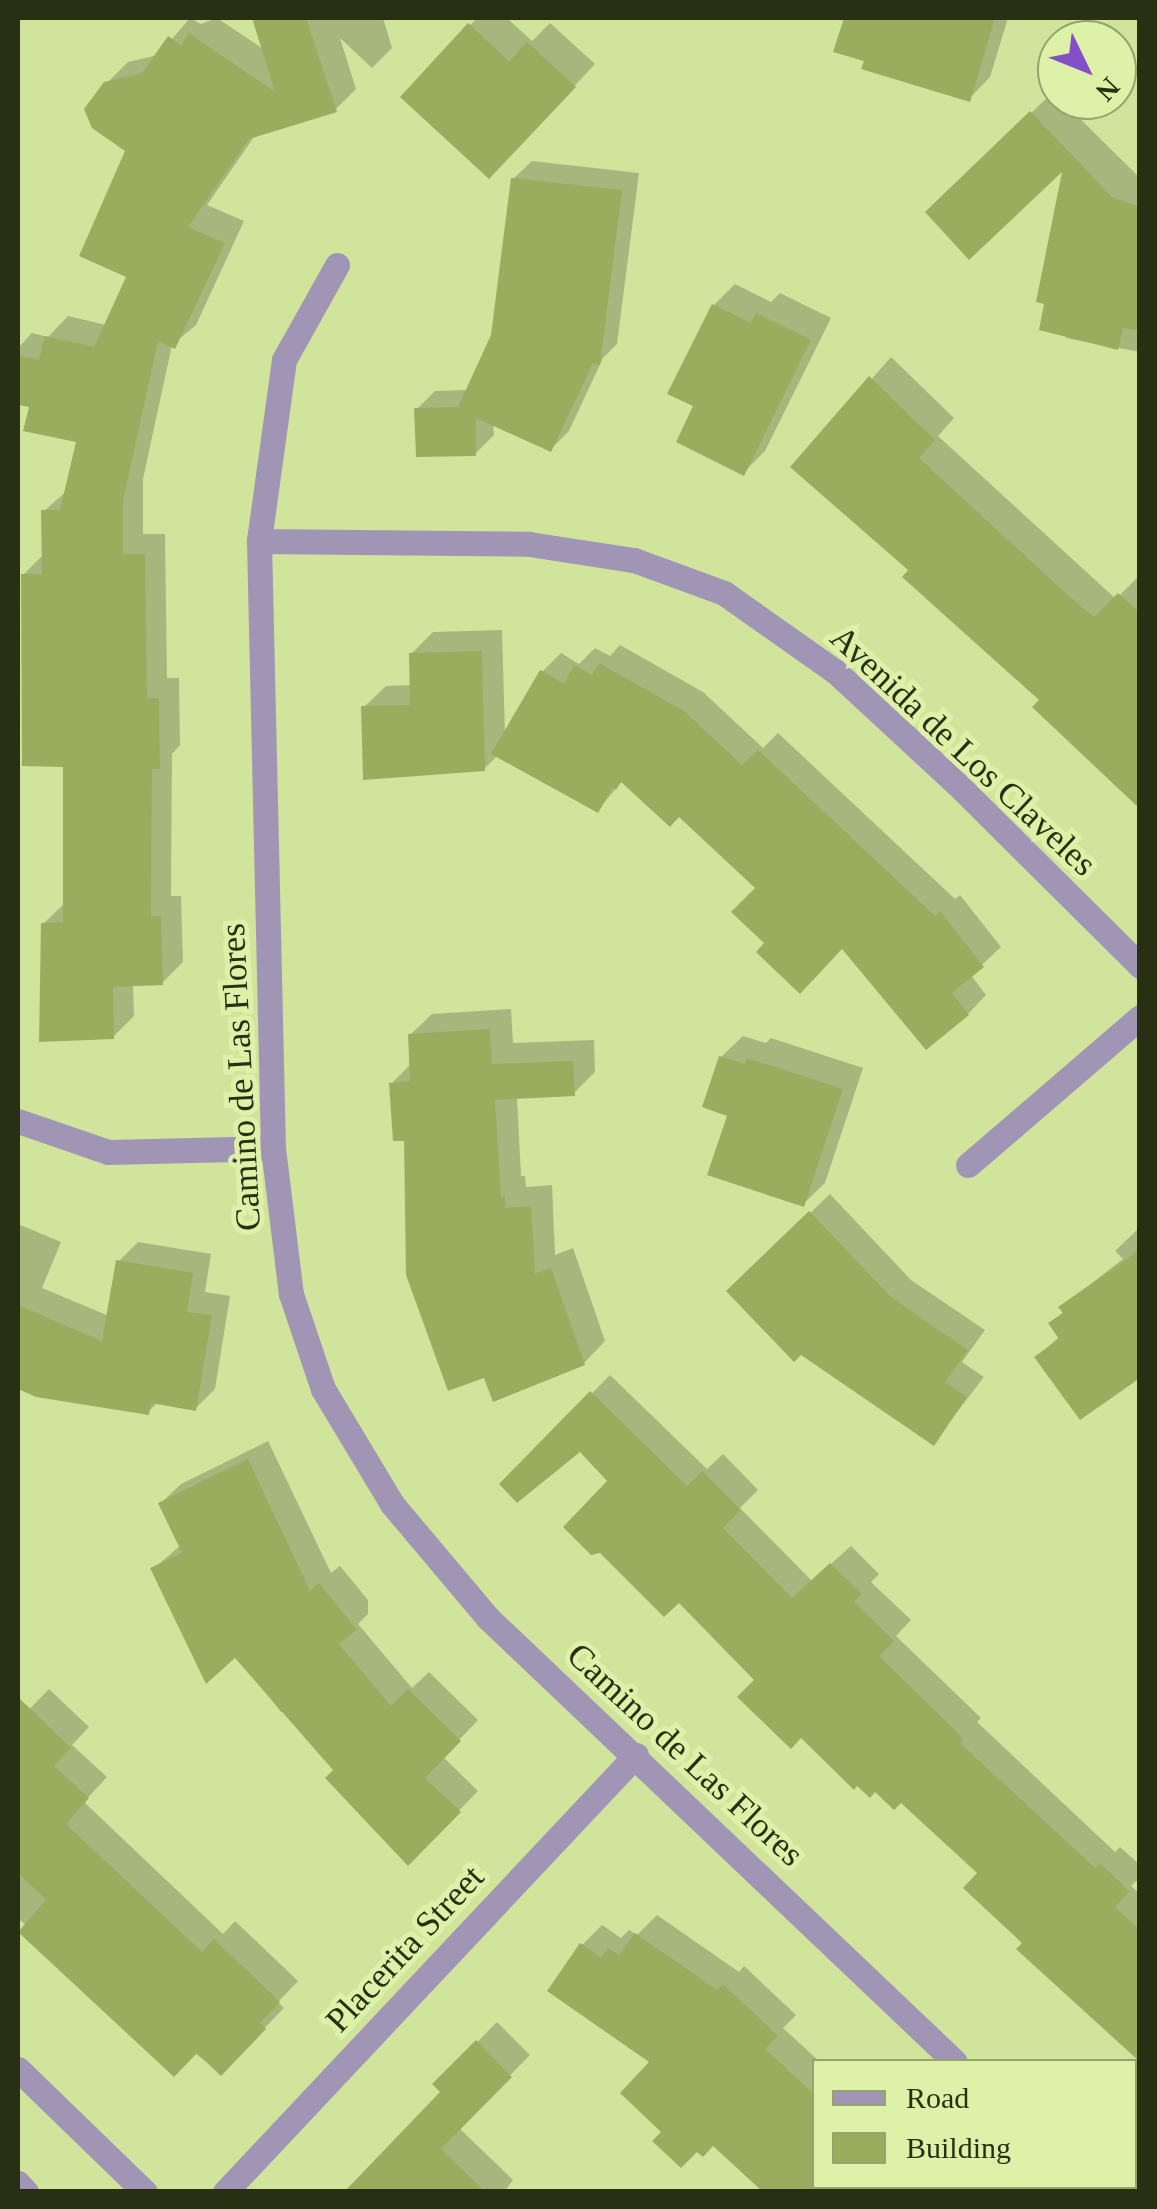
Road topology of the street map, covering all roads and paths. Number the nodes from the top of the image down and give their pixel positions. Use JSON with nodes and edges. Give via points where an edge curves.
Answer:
{"nodes":[{"id":1,"x":337,"y":265,"type":"dead end"},
{"id":2,"x":259,"y":541,"type":"junction"},
{"id":3,"x":1140,"y":966,"type":"edge"},
{"id":4,"x":1140,"y":1017,"type":"edge"},
{"id":5,"x":18,"y":1121,"type":"edge"},
{"id":6,"x":273,"y":1148,"type":"junction"},
{"id":7,"x":968,"y":1164,"type":"dead end"},
{"id":8,"x":636,"y":1755,"type":"junction"},
{"id":9,"x":952,"y":2059,"type":"edge"},
{"id":10,"x":18,"y":2069,"type":"edge"},
{"id":11,"x":18,"y":2183,"type":"edge"},
{"id":12,"x":26,"y":2192,"type":"edge"},
{"id":13,"x":145,"y":2192,"type":"edge"},
{"id":14,"x":225,"y":2192,"type":"edge"}],
"edges":[{"from":1,"to":2,"type":"street","name":"Camino de Las Flores","via":[[284,360]]},
{"from":2,"to":3,"type":"street","name":"Avenida de Los Claveles","via":[[529,544],[634,560],[724,593],[836,672]]},
{"from":2,"to":6,"type":"street","name":"Camino de Las Flores"},
{"from":4,"to":7,"type":"street"},
{"from":5,"to":6,"type":"street","via":[[108,1152]]},
{"from":6,"to":8,"type":"street","name":"Camino de Las Flores","via":[[291,1294],[323,1388],[392,1504],[488,1618]]},
{"from":8,"to":9,"type":"street","name":"Camino de Las Flores"},
{"from":8,"to":14,"type":"street","name":"Placerita Street"},
{"from":10,"to":13,"type":"street"},
{"from":11,"to":12,"type":"street"}]}
